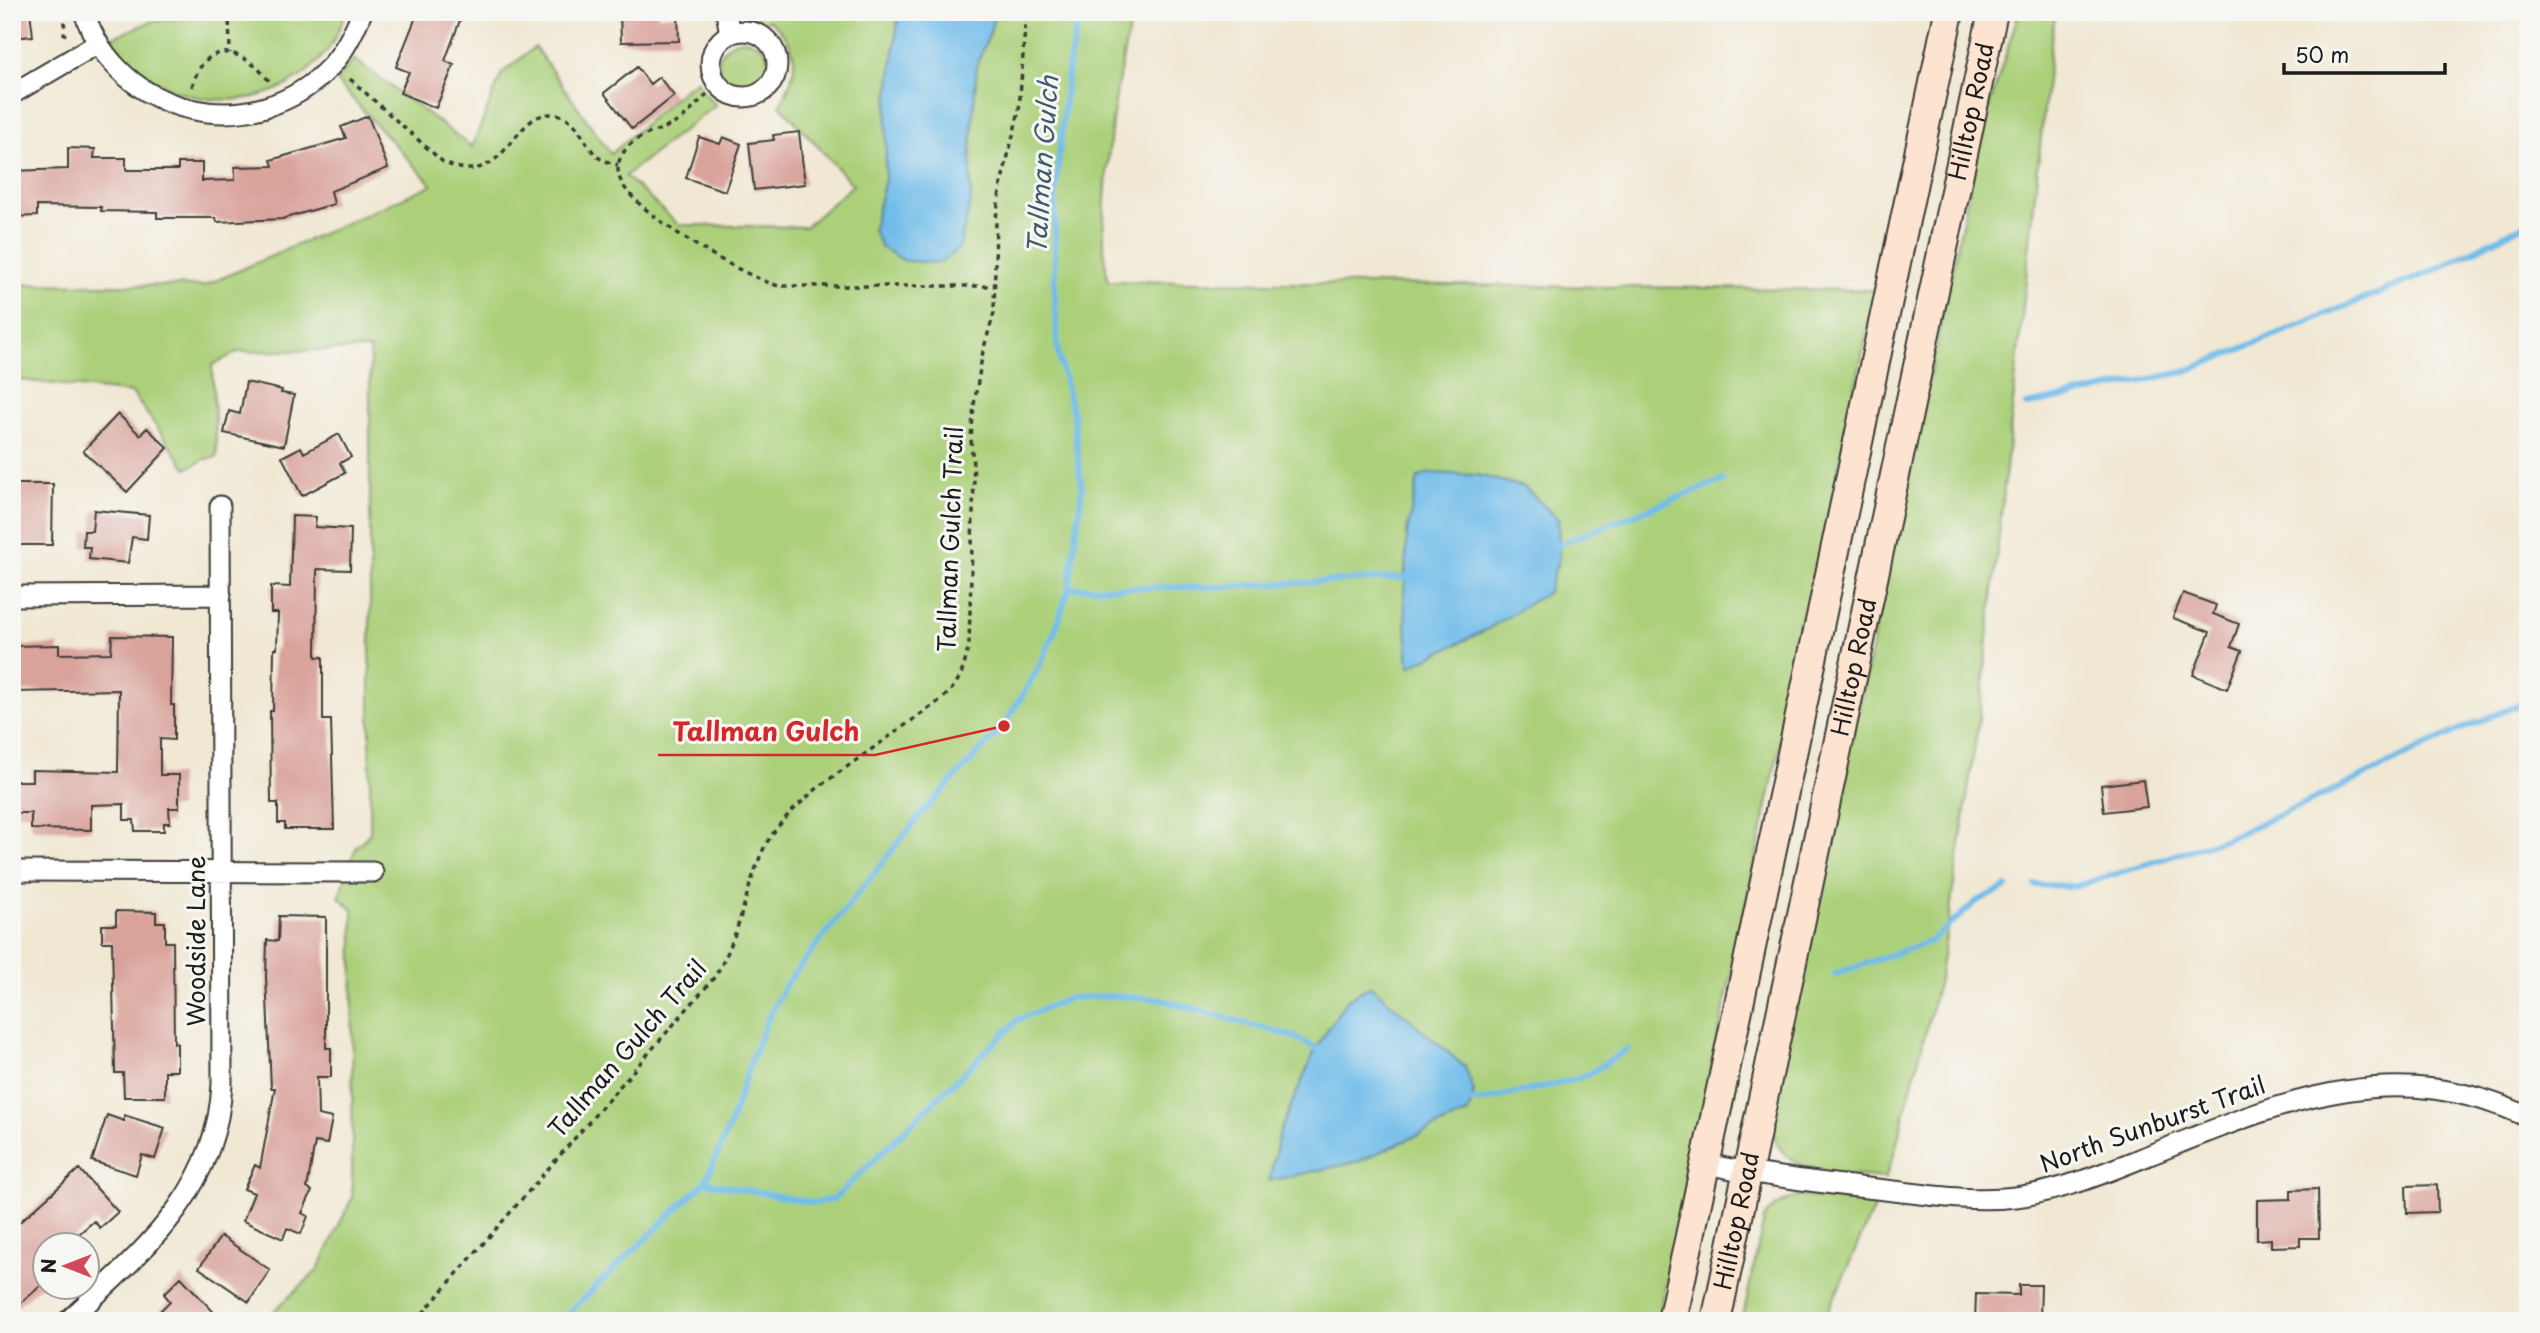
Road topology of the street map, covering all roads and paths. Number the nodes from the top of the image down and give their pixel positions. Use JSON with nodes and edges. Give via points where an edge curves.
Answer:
{"nodes":[{"id":1,"x":61,"y":12,"type":"edge"},
{"id":2,"x":84,"y":12,"type":"edge"},
{"id":3,"x":229,"y":12,"type":"edge"},
{"id":4,"x":362,"y":12,"type":"edge"},
{"id":5,"x":726,"y":12,"type":"edge"},
{"id":6,"x":1026,"y":12,"type":"edge"},
{"id":7,"x":1950,"y":12,"type":"edge"},
{"id":8,"x":1993,"y":12,"type":"edge"},
{"id":9,"x":730,"y":34,"type":"dead end"},
{"id":10,"x":73,"y":37,"type":"dead end"},
{"id":11,"x":97,"y":44,"type":"junction"},
{"id":12,"x":230,"y":53,"type":"junction"},
{"id":13,"x":350,"y":79,"type":"dead end"},
{"id":14,"x":269,"y":81,"type":"dead end"},
{"id":15,"x":192,"y":87,"type":"dead end"},
{"id":16,"x":707,"y":93,"type":"dead end"},
{"id":17,"x":12,"y":94,"type":"edge"},
{"id":18,"x":618,"y":165,"type":"junction"},
{"id":19,"x":994,"y":286,"type":"junction"},
{"id":20,"x":220,"y":506,"type":"dead end"},
{"id":21,"x":221,"y":595,"type":"junction"},
{"id":22,"x":12,"y":596,"type":"edge"},
{"id":23,"x":12,"y":872,"type":"edge"},
{"id":24,"x":221,"y":872,"type":"junction"},
{"id":25,"x":373,"y":872,"type":"dead end"},
{"id":26,"x":2528,"y":1117,"type":"edge"},
{"id":27,"x":1706,"y":1164,"type":"junction"},
{"id":28,"x":1747,"y":1172,"type":"junction"},
{"id":29,"x":68,"y":1321,"type":"edge"},
{"id":30,"x":416,"y":1321,"type":"edge"},
{"id":31,"x":1672,"y":1321,"type":"edge"},
{"id":32,"x":1716,"y":1321,"type":"edge"}],
"edges":[{"from":1,"to":10,"type":"path","via":[[64,34]]},
{"from":2,"to":11,"type":"street"},
{"from":3,"to":12,"type":"path"},
{"from":4,"to":11,"type":"street","via":[[350,41],[314,81],[277,103],[241,112],[199,112],[169,104],[139,87]]},
{"from":5,"to":9,"type":"street"},
{"from":6,"to":19,"type":"path","name":"Tallman Gulch Trail","via":[[1019,111],[996,218]]},
{"from":7,"to":27,"type":"main road","name":"Hilltop Road"},
{"from":8,"to":28,"type":"main road","name":"Hilltop Road"},
{"from":11,"to":17,"type":"street"},
{"from":12,"to":14,"type":"path","via":[[254,64]]},
{"from":12,"to":15,"type":"path","via":[[204,60]]},
{"from":13,"to":18,"type":"path","via":[[452,166],[477,168],[492,162],[532,121],[554,113],[574,122],[600,159]]},
{"from":16,"to":18,"type":"path","via":[[677,122],[630,145]]},
{"from":18,"to":19,"type":"path","via":[[622,185],[631,197],[705,249],[762,281],[803,287]]},
{"from":19,"to":30,"type":"path","name":"Tallman Gulch Trail","via":[[994,313],[983,351],[971,439],[969,643],[955,687],[820,786],[780,825],[760,857],[733,942],[713,979]]},
{"from":20,"to":21,"type":"street","name":"Woodside Lane"},
{"from":21,"to":22,"type":"street"},
{"from":21,"to":24,"type":"street","name":"Woodside Lane"},
{"from":23,"to":24,"type":"street"},
{"from":24,"to":25,"type":"street"},
{"from":24,"to":29,"type":"street","name":"Woodside Lane","via":[[222,1084],[211,1146],[172,1218]]},
{"from":26,"to":28,"type":"street","name":"North Sunburst Trail","via":[[2437,1088],[2387,1086],[2338,1091],[2253,1114],[2058,1188],[1990,1199]]},
{"from":27,"to":28,"type":"street","name":"North Sunburst Trail"},
{"from":27,"to":31,"type":"main road","name":"Hilltop Road"},
{"from":28,"to":32,"type":"main road","name":"Hilltop Road"}]}
